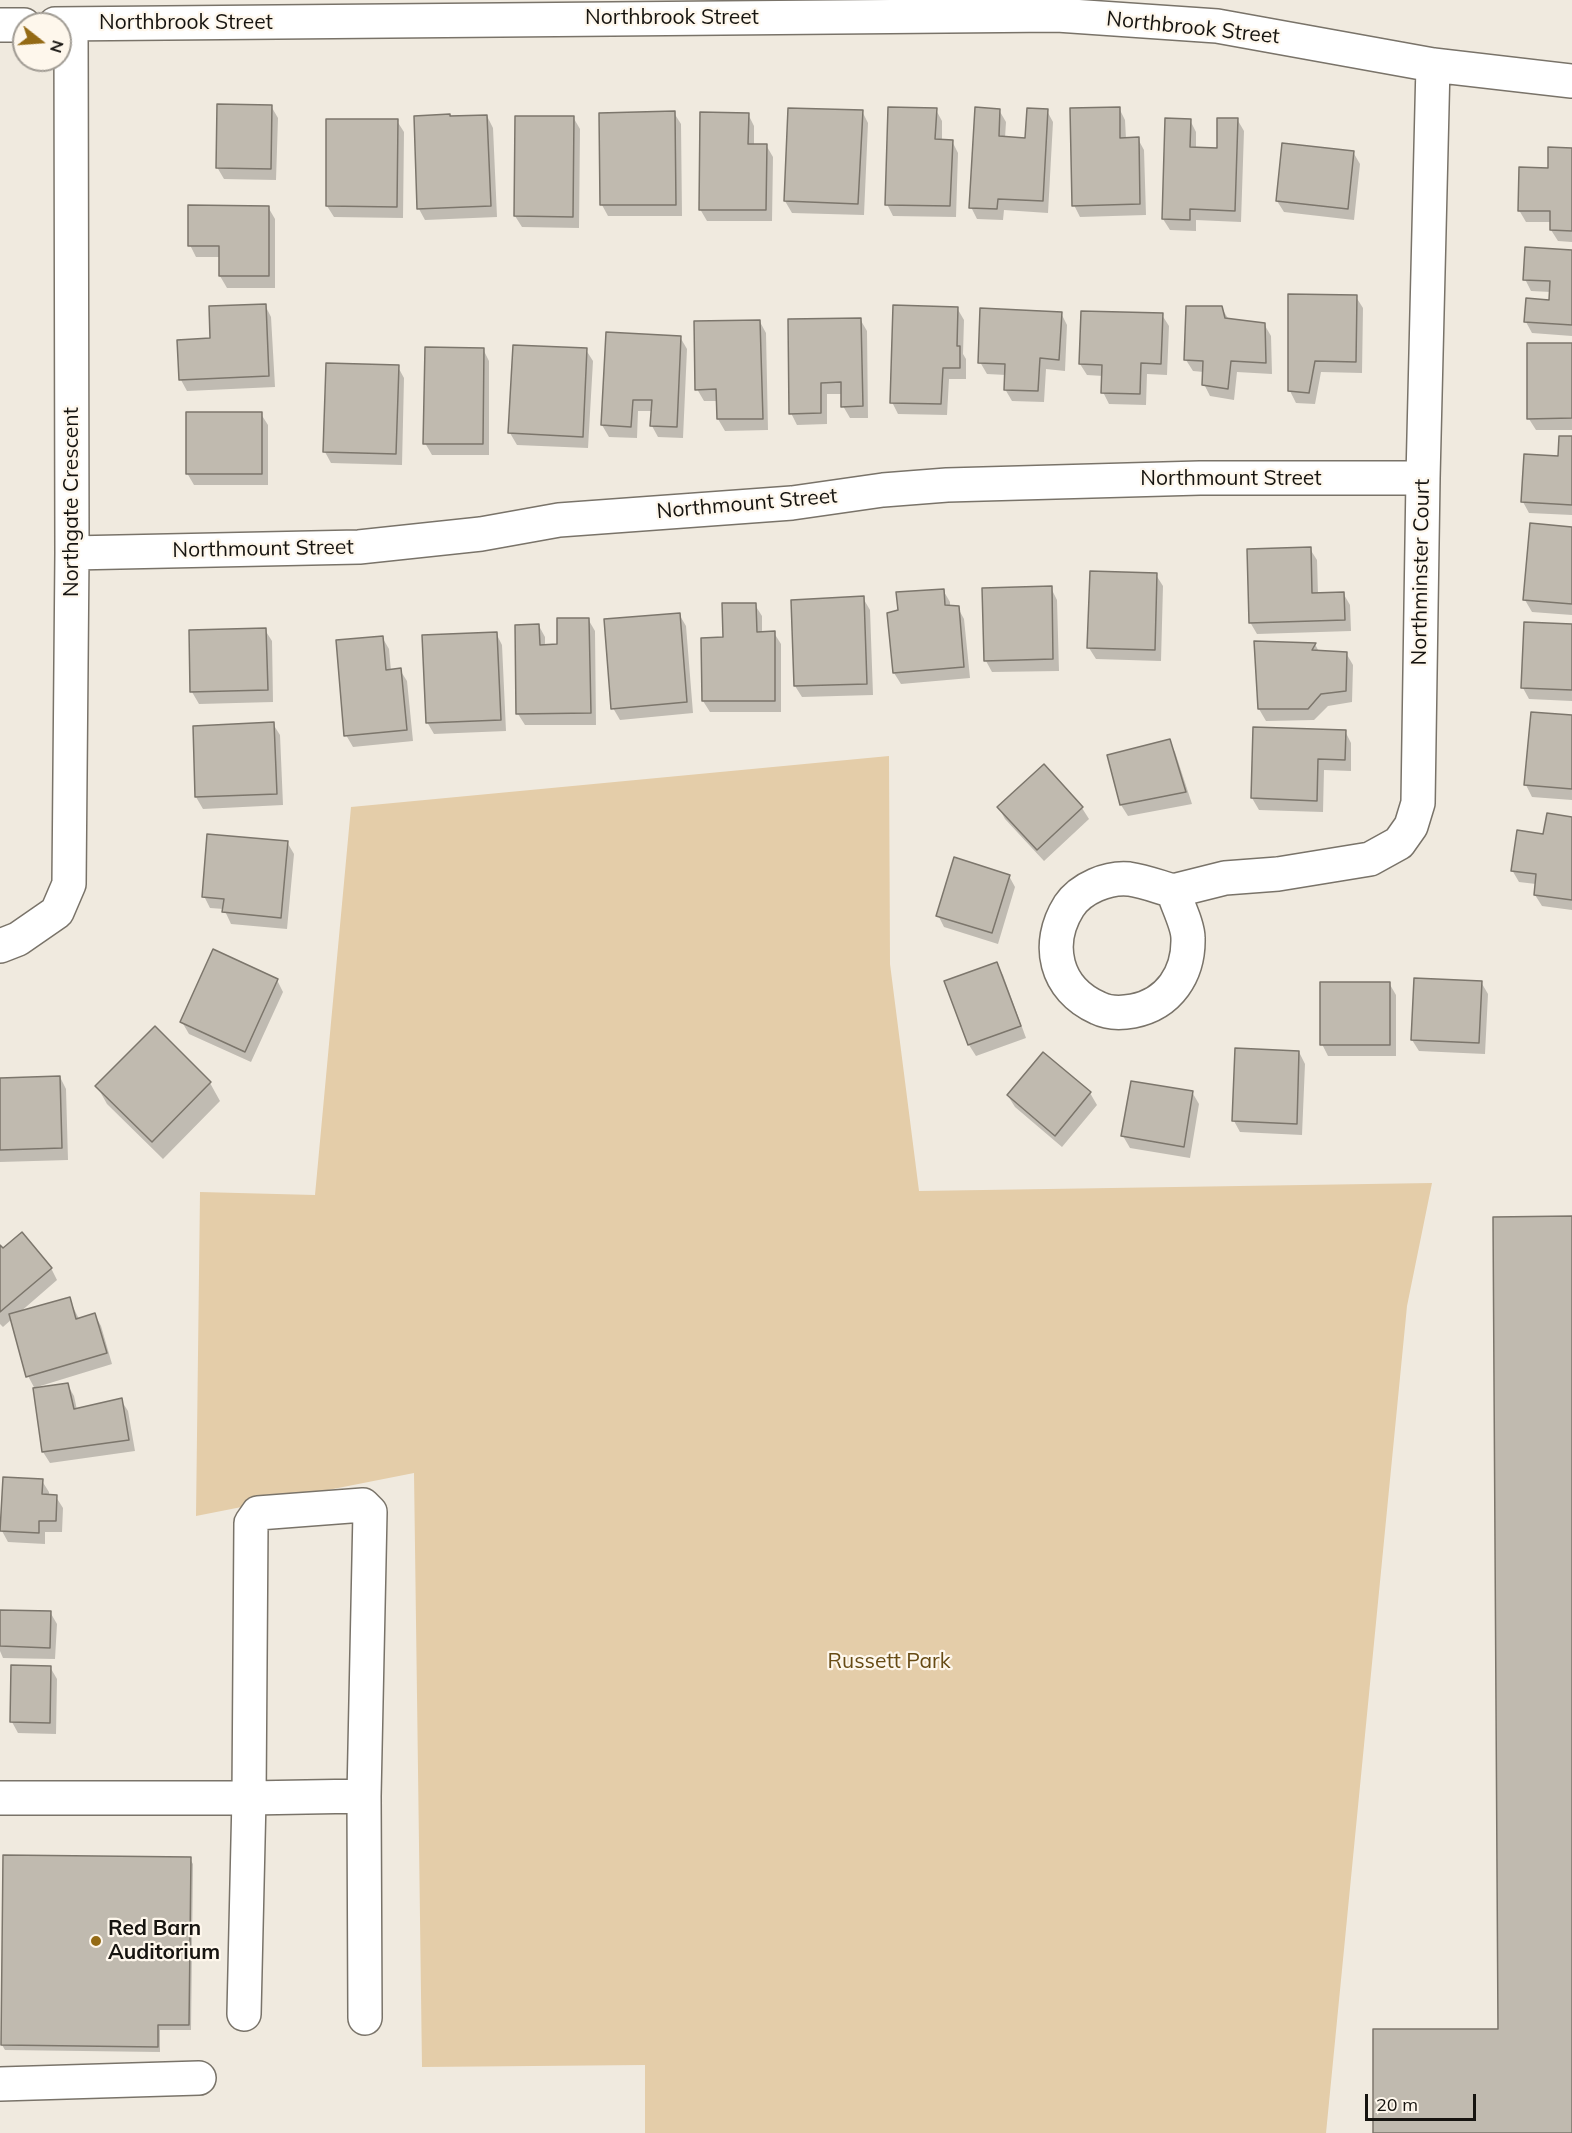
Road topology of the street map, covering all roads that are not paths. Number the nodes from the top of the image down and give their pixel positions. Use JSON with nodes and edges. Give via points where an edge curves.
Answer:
{"nodes":[{"id":1,"x":72,"y":24,"type":"edge"},
{"id":2,"x":1433,"y":65,"type":"junction"},
{"id":3,"x":64,"y":72,"type":"edge"},
{"id":4,"x":1572,"y":81,"type":"edge"},
{"id":5,"x":1423,"y":478,"type":"junction"},
{"id":6,"x":72,"y":553,"type":"junction"},
{"id":7,"x":1173,"y":891,"type":"junction"},
{"id":8,"x":0,"y":946,"type":"edge"},
{"id":9,"x":364,"y":1796,"type":"junction"},
{"id":10,"x":0,"y":1798,"type":"edge"},
{"id":11,"x":249,"y":1798,"type":"junction"},
{"id":12,"x":244,"y":2014,"type":"dead end"},
{"id":13,"x":366,"y":2018,"type":"dead end"},
{"id":14,"x":199,"y":2078,"type":"dead end"},
{"id":15,"x":0,"y":2084,"type":"edge"}],
"edges":[{"from":1,"to":2,"type":"street","name":"Northbrook Street","via":[[1057,15],[1217,27]]},
{"from":2,"to":4,"type":"street","name":"Northbrook Street"},
{"from":2,"to":5,"type":"street","name":"Northminster Court"},
{"from":3,"to":6,"type":"street","name":"Northgate Crescent"},
{"from":5,"to":6,"type":"street","name":"Northmount Street","via":[[1200,478],[947,485],[792,503],[559,520],[481,534],[359,547]]},
{"from":5,"to":7,"type":"street","name":"Northminster Court","via":[[1418,803],[1411,826],[1399,843],[1370,859],[1225,878]]},
{"from":6,"to":8,"type":"street","name":"Northgate Crescent","via":[[69,884],[57,912],[18,939]]},
{"from":7,"to":7,"type":"street","name":"Northminster Court","via":[[1128,879],[1107,880],[1072,902],[1060,920],[1055,940],[1064,980],[1080,998],[1099,1009],[1122,1013],[1145,1009],[1165,997],[1180,980],[1188,958],[1188,935]]},
{"from":9,"to":11,"type":"street"},
{"from":9,"to":11,"type":"street","via":[[370,1512],[363,1505],[258,1513],[251,1523]]},
{"from":9,"to":13,"type":"street"},
{"from":10,"to":11,"type":"street"},
{"from":11,"to":12,"type":"street"},
{"from":14,"to":15,"type":"street"}]}
